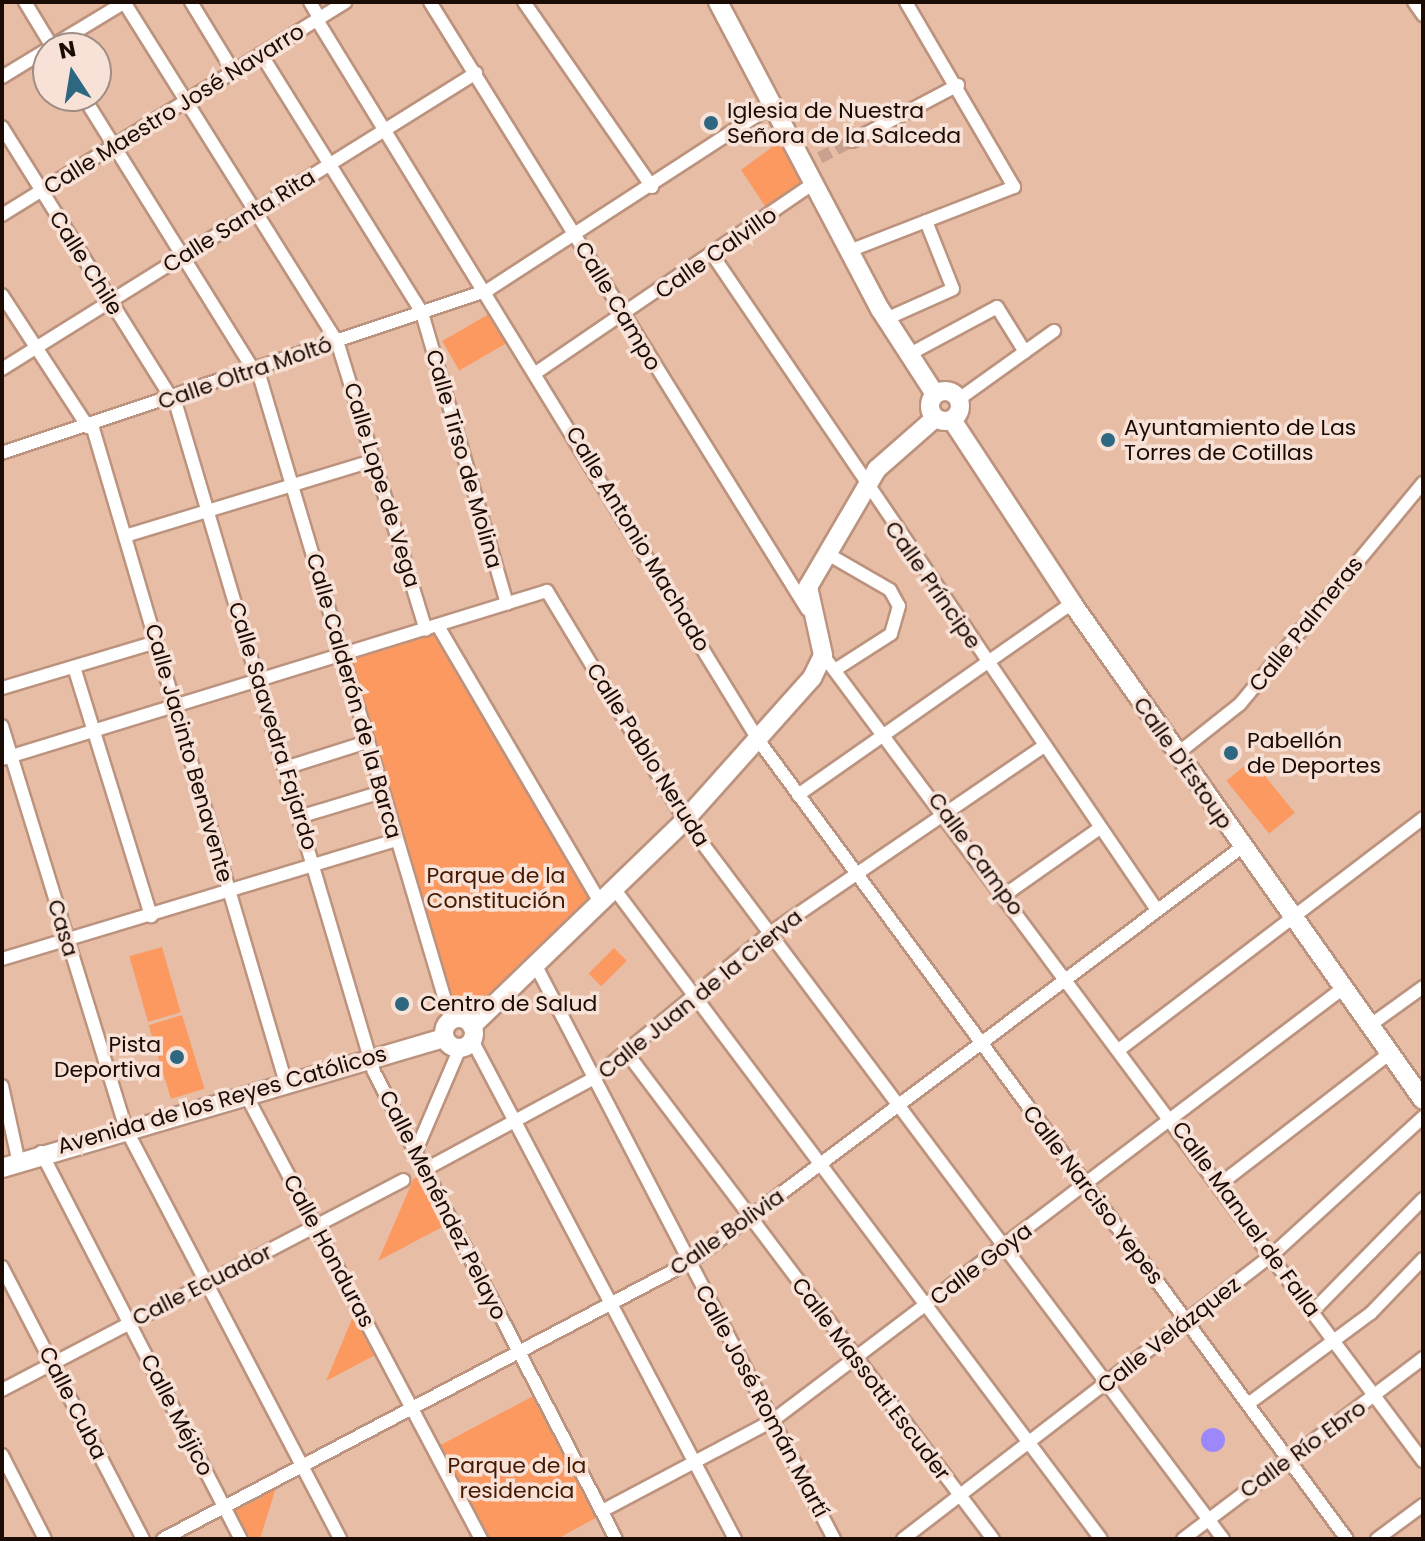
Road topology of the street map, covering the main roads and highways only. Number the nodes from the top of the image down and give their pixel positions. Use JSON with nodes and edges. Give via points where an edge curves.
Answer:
{"nodes":[{"id":1,"x":718,"y":2,"type":"edge"},
{"id":2,"x":935,"y":394,"type":"junction"},
{"id":3,"x":944,"y":419,"type":"junction"},
{"id":4,"x":1421,"y":1092,"type":"edge"},
{"id":5,"x":10,"y":1163,"type":"edge"}],
"edges":[{"from":1,"to":2,"type":"main road","via":[[886,319]]},
{"from":2,"to":3,"type":"main road"},
{"from":2,"to":3,"type":"main road","via":[[949,391],[959,399]]},
{"from":3,"to":4,"type":"main road","name":"Calle D'Estoup","via":[[1292,919]]},
{"from":3,"to":5,"type":"main road","name":"Avenida de los Reyes Católicos","via":[[887,456],[826,553],[808,587],[807,609],[823,655],[759,741],[616,891],[460,1035],[370,1055]]}]}
